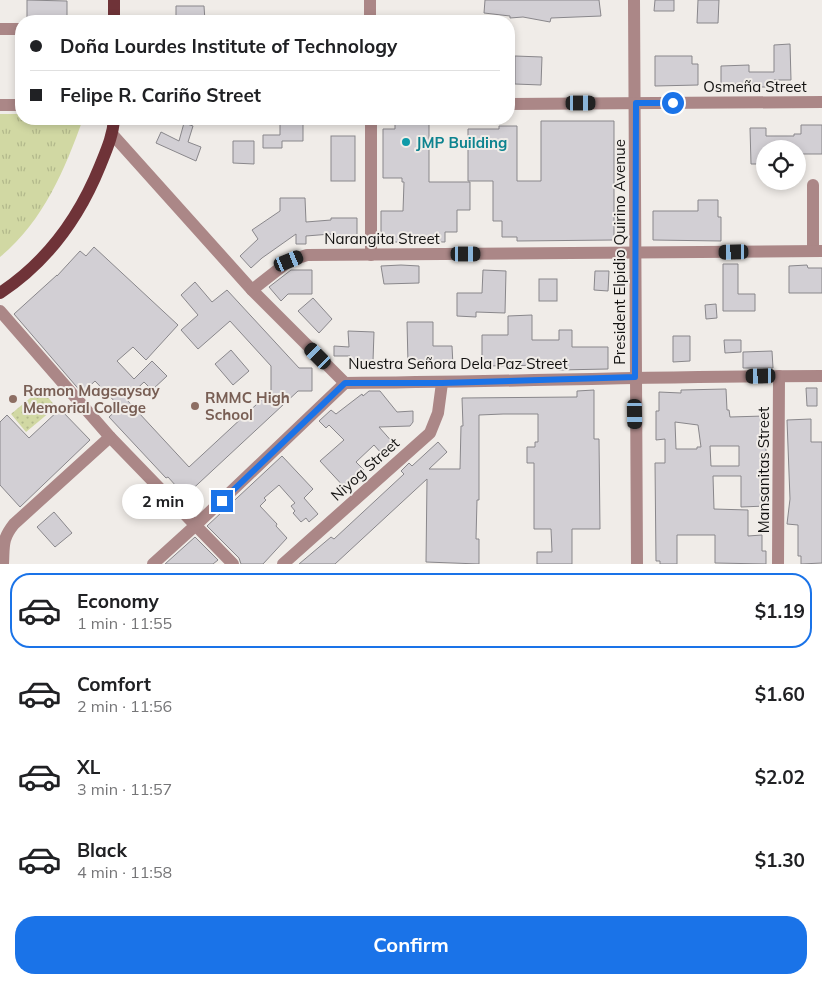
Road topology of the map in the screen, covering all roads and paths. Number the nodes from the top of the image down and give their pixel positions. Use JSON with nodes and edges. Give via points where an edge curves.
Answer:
{"nodes":[{"id":1,"x":114,"y":0,"type":"edge"},
{"id":2,"x":370,"y":0,"type":"edge"},
{"id":3,"x":634,"y":0,"type":"edge"},
{"id":4,"x":114,"y":15,"type":"edge"},
{"id":5,"x":370,"y":15,"type":"edge"},
{"id":6,"x":0,"y":29,"type":"edge"},
{"id":7,"x":15,"y":29,"type":"edge"},
{"id":8,"x":822,"y":102,"type":"edge"},
{"id":9,"x":636,"y":103,"type":"junction"},
{"id":10,"x":515,"y":104,"type":"edge"},
{"id":11,"x":0,"y":105,"type":"edge"},
{"id":12,"x":15,"y":105,"type":"edge"},
{"id":13,"x":113,"y":125,"type":"edge"},
{"id":14,"x":371,"y":125,"type":"edge"},
{"id":15,"x":112,"y":134,"type":"junction"},
{"id":16,"x":814,"y":185,"type":"dead end"},
{"id":17,"x":817,"y":251,"type":"edge"},
{"id":18,"x":635,"y":253,"type":"junction"},
{"id":19,"x":371,"y":255,"type":"junction"},
{"id":20,"x":252,"y":290,"type":"junction"},
{"id":21,"x":0,"y":293,"type":"edge"},
{"id":22,"x":0,"y":312,"type":"edge"},
{"id":23,"x":779,"y":376,"type":"junction"},
{"id":24,"x":822,"y":376,"type":"edge"},
{"id":25,"x":635,"y":377,"type":"junction"},
{"id":26,"x":345,"y":383,"type":"junction"},
{"id":27,"x":442,"y":383,"type":"junction"},
{"id":28,"x":110,"y":436,"type":"junction"},
{"id":29,"x":196,"y":525,"type":"junction"},
{"id":30,"x":3,"y":564,"type":"edge"},
{"id":31,"x":152,"y":564,"type":"edge"},
{"id":32,"x":233,"y":564,"type":"edge"},
{"id":33,"x":283,"y":564,"type":"edge"},
{"id":34,"x":637,"y":564,"type":"edge"},
{"id":35,"x":778,"y":564,"type":"edge"}],
"edges":[{"from":1,"to":4,"type":"main road"},
{"from":2,"to":5,"type":"street"},
{"from":3,"to":9,"type":"street","name":"President Elpidio Quirino Avenue"},
{"from":6,"to":7,"type":"street"},
{"from":8,"to":9,"type":"street","name":"Osmeña Street"},
{"from":9,"to":10,"type":"street","name":"Osmeña Street"},
{"from":9,"to":18,"type":"street","name":"President Elpidio Quirino Avenue"},
{"from":11,"to":12,"type":"street"},
{"from":13,"to":15,"type":"main road"},
{"from":14,"to":19,"type":"street"},
{"from":15,"to":20,"type":"street","name":"Nuestra Señora Dela Paz Street"},
{"from":15,"to":21,"type":"main road","via":[[91,188],[70,226],[43,258]]},
{"from":16,"to":17,"type":"street"},
{"from":17,"to":18,"type":"street","name":"Narangita Street"},
{"from":18,"to":19,"type":"street","name":"Narangita Street"},
{"from":18,"to":25,"type":"street","name":"President Elpidio Quirino Avenue"},
{"from":19,"to":20,"type":"street","name":"Narangita Street","via":[[315,254],[299,257]]},
{"from":20,"to":26,"type":"street","name":"Nuestra Señora Dela Paz Street"},
{"from":22,"to":28,"type":"street"},
{"from":23,"to":24,"type":"street","name":"Nuestra Señora Dela Paz Street"},
{"from":23,"to":25,"type":"street","name":"Nuestra Señora Dela Paz Street"},
{"from":23,"to":35,"type":"street","name":"Mansanitas Street"},
{"from":25,"to":27,"type":"street","name":"Nuestra Señora Dela Paz Street"},
{"from":25,"to":34,"type":"street","name":"President Elpidio Quirino Avenue"},
{"from":26,"to":27,"type":"street","name":"Nuestra Señora Dela Paz Street"},
{"from":26,"to":29,"type":"street"},
{"from":27,"to":33,"type":"street","name":"Niyog Street","via":[[438,413],[430,433]]},
{"from":28,"to":29,"type":"street"},
{"from":28,"to":30,"type":"street","via":[[14,524],[6,534]]},
{"from":29,"to":31,"type":"street"},
{"from":29,"to":32,"type":"street"}]}
